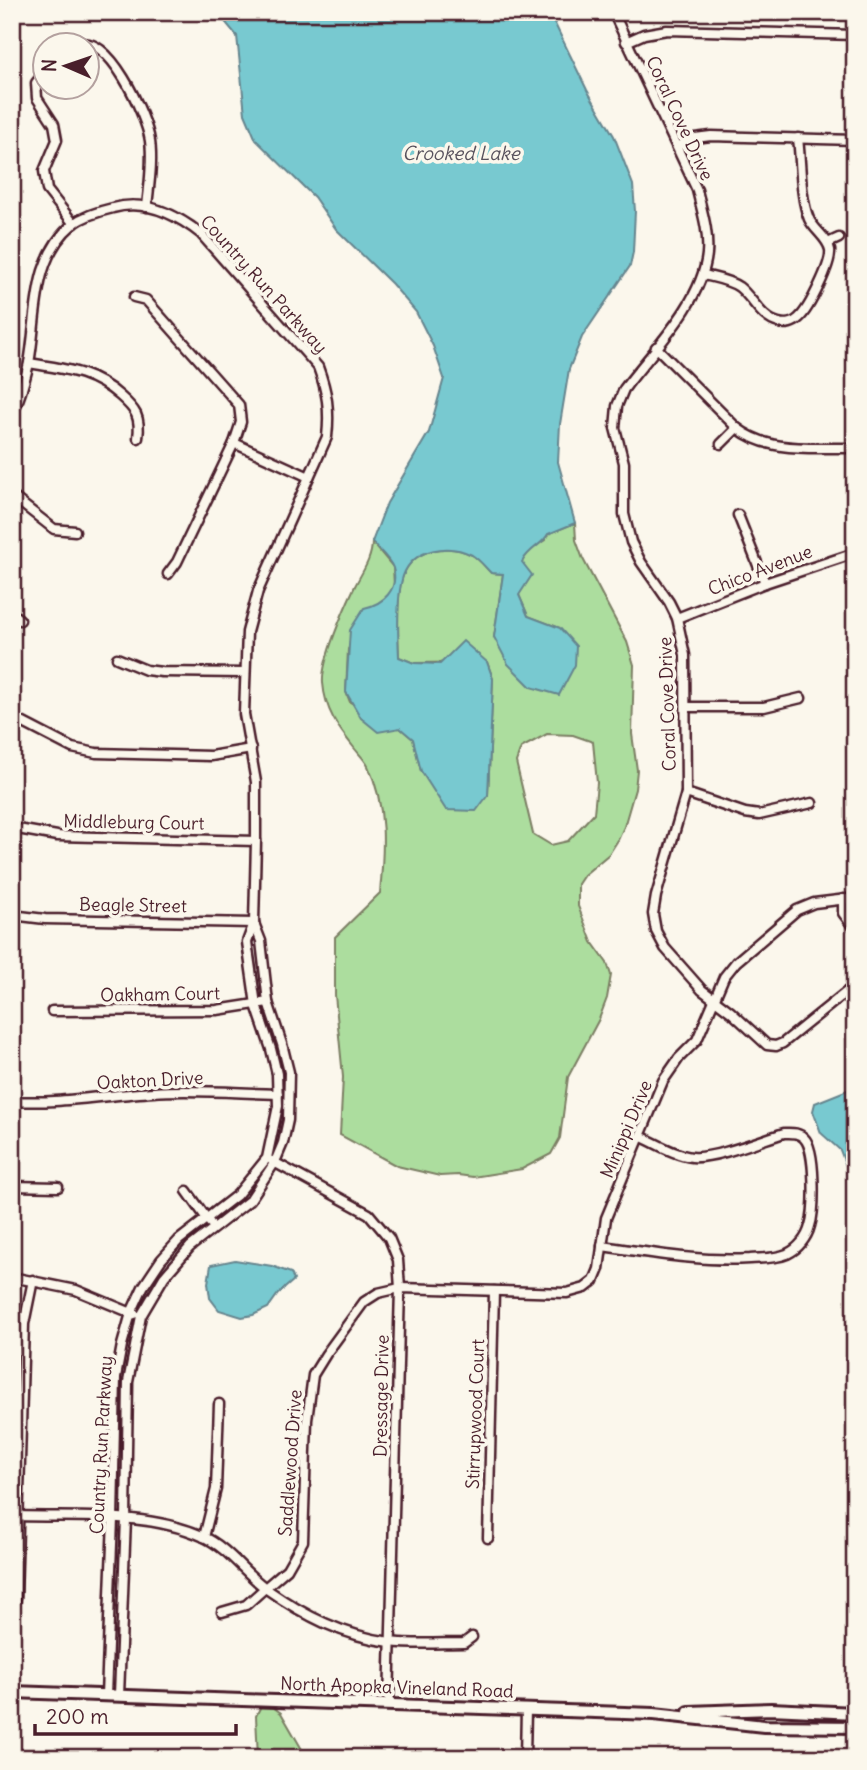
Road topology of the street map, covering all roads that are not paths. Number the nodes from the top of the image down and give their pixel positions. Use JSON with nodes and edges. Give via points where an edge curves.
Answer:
{"nodes":[{"id":1,"x":612,"y":12,"type":"edge"},
{"id":2,"x":855,"y":35,"type":"edge"},
{"id":3,"x":626,"y":42,"type":"junction"},
{"id":4,"x":102,"y":52,"type":"edge"},
{"id":5,"x":40,"y":102,"type":"edge"},
{"id":6,"x":798,"y":138,"type":"junction"},
{"id":7,"x":855,"y":140,"type":"edge"},
{"id":8,"x":678,"y":146,"type":"junction"},
{"id":9,"x":147,"y":206,"type":"junction"},
{"id":10,"x":74,"y":224,"type":"junction"},
{"id":11,"x":839,"y":238,"type":"dead end"},
{"id":12,"x":828,"y":243,"type":"junction"},
{"id":13,"x":704,"y":275,"type":"junction"},
{"id":14,"x":134,"y":297,"type":"dead end"},
{"id":15,"x":656,"y":347,"type":"junction"},
{"id":16,"x":29,"y":363,"type":"junction"},
{"id":17,"x":12,"y":414,"type":"edge"},
{"id":18,"x":737,"y":428,"type":"junction"},
{"id":19,"x":138,"y":438,"type":"dead end"},
{"id":20,"x":233,"y":443,"type":"junction"},
{"id":21,"x":721,"y":444,"type":"dead end"},
{"id":22,"x":855,"y":448,"type":"edge"},
{"id":23,"x":309,"y":477,"type":"junction"},
{"id":24,"x":12,"y":496,"type":"edge"},
{"id":25,"x":738,"y":515,"type":"dead end"},
{"id":26,"x":75,"y":531,"type":"dead end"},
{"id":27,"x":855,"y":553,"type":"edge"},
{"id":28,"x":167,"y":574,"type":"dead end"},
{"id":29,"x":765,"y":583,"type":"junction"},
{"id":30,"x":12,"y":613,"type":"edge"},
{"id":31,"x":677,"y":618,"type":"junction"},
{"id":32,"x":20,"y":621,"type":"dead end"},
{"id":33,"x":117,"y":658,"type":"dead end"},
{"id":34,"x":244,"y":673,"type":"junction"},
{"id":35,"x":801,"y":698,"type":"dead end"},
{"id":36,"x":686,"y":707,"type":"junction"},
{"id":37,"x":12,"y":718,"type":"edge"},
{"id":38,"x":251,"y":749,"type":"junction"},
{"id":39,"x":686,"y":793,"type":"junction"},
{"id":40,"x":812,"y":803,"type":"dead end"},
{"id":41,"x":12,"y":828,"type":"edge"},
{"id":42,"x":257,"y":841,"type":"junction"},
{"id":43,"x":855,"y":898,"type":"edge"},
{"id":44,"x":843,"y":899,"type":"junction"},
{"id":45,"x":12,"y":915,"type":"edge"},
{"id":46,"x":254,"y":923,"type":"junction"},
{"id":47,"x":855,"y":929,"type":"edge"},
{"id":48,"x":855,"y":985,"type":"edge"},
{"id":49,"x":713,"y":1000,"type":"junction"},
{"id":50,"x":268,"y":1002,"type":"junction"},
{"id":51,"x":256,"y":1005,"type":"junction"},
{"id":52,"x":52,"y":1011,"type":"dead end"},
{"id":53,"x":276,"y":1094,"type":"junction"},
{"id":54,"x":289,"y":1094,"type":"junction"},
{"id":55,"x":12,"y":1101,"type":"edge"},
{"id":56,"x":640,"y":1136,"type":"junction"},
{"id":57,"x":271,"y":1160,"type":"junction"},
{"id":58,"x":12,"y":1186,"type":"edge"},
{"id":59,"x":58,"y":1187,"type":"dead end"},
{"id":60,"x":187,"y":1191,"type":"dead end"},
{"id":61,"x":207,"y":1219,"type":"junction"},
{"id":62,"x":214,"y":1228,"type":"junction"},
{"id":63,"x":602,"y":1246,"type":"junction"},
{"id":64,"x":12,"y":1277,"type":"edge"},
{"id":65,"x":33,"y":1280,"type":"junction"},
{"id":66,"x":400,"y":1289,"type":"junction"},
{"id":67,"x":495,"y":1291,"type":"junction"},
{"id":68,"x":537,"y":1293,"type":"joint"},
{"id":69,"x":131,"y":1313,"type":"junction"},
{"id":70,"x":141,"y":1316,"type":"junction"},
{"id":71,"x":219,"y":1404,"type":"dead end"},
{"id":72,"x":18,"y":1516,"type":"junction"},
{"id":73,"x":113,"y":1519,"type":"junction"},
{"id":74,"x":126,"y":1519,"type":"junction"},
{"id":75,"x":204,"y":1537,"type":"junction"},
{"id":76,"x":488,"y":1538,"type":"dead end"},
{"id":77,"x":265,"y":1588,"type":"junction"},
{"id":78,"x":12,"y":1612,"type":"edge"},
{"id":79,"x":222,"y":1612,"type":"dead end"},
{"id":80,"x":472,"y":1637,"type":"dead end"},
{"id":81,"x":391,"y":1642,"type":"junction"},
{"id":82,"x":12,"y":1692,"type":"edge"},
{"id":83,"x":106,"y":1695,"type":"junction"},
{"id":84,"x":119,"y":1695,"type":"junction"},
{"id":85,"x":389,"y":1704,"type":"junction"},
{"id":86,"x":526,"y":1709,"type":"junction"},
{"id":87,"x":855,"y":1713,"type":"edge"},
{"id":88,"x":654,"y":1714,"type":"junction"},
{"id":89,"x":855,"y":1727,"type":"edge"},
{"id":90,"x":525,"y":1758,"type":"edge"}],
"edges":[{"from":1,"to":3,"type":"street","name":"Coral Cove Drive"},
{"from":2,"to":3,"type":"street","via":[[667,30]]},
{"from":3,"to":8,"type":"street","name":"Coral Cove Drive"},
{"from":4,"to":9,"type":"street","via":[[111,58],[144,116],[152,162]]},
{"from":5,"to":10,"type":"street","via":[[54,124],[57,140],[44,171],[47,190]]},
{"from":6,"to":7,"type":"street"},
{"from":6,"to":8,"type":"street","via":[[711,136]]},
{"from":6,"to":12,"type":"street","via":[[810,219]]},
{"from":8,"to":13,"type":"street","name":"Coral Cove Drive","via":[[705,222]]},
{"from":9,"to":10,"type":"street","name":"Country Run Parkway","via":[[118,206]]},
{"from":9,"to":23,"type":"street","name":"Country Run Parkway","via":[[181,218],[201,234],[318,367],[330,414],[327,436]]},
{"from":10,"to":16,"type":"street","name":"Country Run Parkway","via":[[55,246],[42,274]]},
{"from":11,"to":12,"type":"street"},
{"from":12,"to":13,"type":"street","via":[[829,264],[802,315],[789,323],[769,318],[728,281]]},
{"from":13,"to":15,"type":"street","name":"Coral Cove Drive","via":[[694,297]]},
{"from":14,"to":20,"type":"street","via":[[146,300],[239,405],[241,422]]},
{"from":15,"to":18,"type":"street"},
{"from":15,"to":31,"type":"street","name":"Coral Cove Drive","via":[[624,389],[615,428],[624,463],[624,514],[631,542]]},
{"from":16,"to":17,"type":"street","name":"Country Run Parkway"},
{"from":16,"to":19,"type":"street","via":[[86,373],[106,383],[132,406],[141,423]]},
{"from":18,"to":21,"type":"street"},
{"from":18,"to":22,"type":"street","via":[[771,445]]},
{"from":20,"to":23,"type":"street"},
{"from":20,"to":28,"type":"street","via":[[177,562]]},
{"from":23,"to":34,"type":"street","name":"Country Run Parkway","via":[[258,591],[247,632]]},
{"from":24,"to":26,"type":"street","via":[[54,529]]},
{"from":25,"to":29,"type":"street"},
{"from":27,"to":29,"type":"street","name":"Chico Avenue"},
{"from":29,"to":31,"type":"street","name":"Chico Avenue"},
{"from":30,"to":32,"type":"street"},
{"from":31,"to":36,"type":"street","name":"Coral Cove Drive","via":[[685,654]]},
{"from":33,"to":34,"type":"street","via":[[162,672]]},
{"from":34,"to":38,"type":"street","name":"Country Run Parkway","via":[[244,714]]},
{"from":35,"to":36,"type":"street","via":[[764,707]]},
{"from":36,"to":39,"type":"street","name":"Coral Cove Drive"},
{"from":37,"to":38,"type":"street","via":[[72,748],[96,753],[211,756]]},
{"from":38,"to":42,"type":"street","name":"Country Run Parkway"},
{"from":39,"to":40,"type":"street","via":[[759,815]]},
{"from":39,"to":49,"type":"street","name":"Coral Cove Drive","via":[[653,914],[665,948]]},
{"from":41,"to":42,"type":"street","name":"Middleburg Court","via":[[57,836]]},
{"from":42,"to":46,"type":"street","name":"Country Run Parkway"},
{"from":43,"to":44,"type":"street","name":"Minippi Drive"},
{"from":44,"to":47,"type":"street","via":[[844,914]]},
{"from":44,"to":49,"type":"street","name":"Minippi Drive","via":[[797,910],[736,962]]},
{"from":45,"to":46,"type":"street","name":"Beagle Street"},
{"from":46,"to":50,"type":"street","name":"Country Run Parkway","via":[[261,941]]},
{"from":46,"to":51,"type":"street","name":"Country Run Parkway","via":[[247,942]]},
{"from":48,"to":49,"type":"street","name":"Coral Cove Drive","via":[[776,1046],[767,1045]]},
{"from":49,"to":56,"type":"street","name":"Minippi Drive","via":[[697,1040],[663,1081]]},
{"from":50,"to":51,"type":"street","name":"Oakham Court"},
{"from":50,"to":54,"type":"street","name":"Country Run Parkway","via":[[289,1072]]},
{"from":51,"to":52,"type":"street","name":"Oakham Court","via":[[216,1010]]},
{"from":51,"to":53,"type":"street","name":"Country Run Parkway","via":[[271,1049]]},
{"from":53,"to":54,"type":"street","name":"Oakton Drive"},
{"from":53,"to":55,"type":"street","name":"Oakton Drive","via":[[187,1091]]},
{"from":53,"to":57,"type":"street","name":"Country Run Parkway"},
{"from":54,"to":57,"type":"street","name":"Country Run Parkway","via":[[283,1143]]},
{"from":56,"to":63,"type":"street","name":"Minippi Drive","via":[[606,1218]]},
{"from":56,"to":63,"type":"street","via":[[693,1157],[784,1133],[804,1137],[813,1161],[812,1223],[800,1245],[776,1257],[718,1261]]},
{"from":57,"to":61,"type":"street","name":"Country Run Parkway"},
{"from":57,"to":62,"type":"street","name":"Country Run Parkway","via":[[250,1200]]},
{"from":57,"to":66,"type":"street","name":"Dressage Drive","via":[[369,1214],[398,1260]]},
{"from":58,"to":59,"type":"street"},
{"from":60,"to":61,"type":"street"},
{"from":61,"to":62,"type":"street"},
{"from":61,"to":69,"type":"street","name":"Country Run Parkway","via":[[161,1260]]},
{"from":62,"to":70,"type":"street","name":"Country Run Parkway","via":[[164,1277]]},
{"from":63,"to":68,"type":"street","name":"Minippi Drive","via":[[599,1269],[585,1288]]},
{"from":64,"to":65,"type":"street"},
{"from":65,"to":69,"type":"street","via":[[76,1290]]},
{"from":65,"to":72,"type":"street","via":[[24,1324]]},
{"from":66,"to":67,"type":"street","name":"Saddlewood Drive"},
{"from":66,"to":77,"type":"street","name":"Saddlewood Drive","via":[[378,1293],[364,1302],[313,1375],[303,1541],[287,1569]]},
{"from":66,"to":81,"type":"street","name":"Dressage Drive"},
{"from":67,"to":68,"type":"street","name":"Saddlewood Drive"},
{"from":67,"to":76,"type":"street","name":"Stirrupwood Court"},
{"from":69,"to":70,"type":"street"},
{"from":69,"to":73,"type":"street","name":"Country Run Parkway","via":[[116,1377]]},
{"from":70,"to":74,"type":"street","name":"Country Run Parkway","via":[[128,1382]]},
{"from":71,"to":75,"type":"street","via":[[216,1489]]},
{"from":72,"to":73,"type":"street"},
{"from":72,"to":78,"type":"street"},
{"from":73,"to":74,"type":"street"},
{"from":73,"to":83,"type":"street","name":"Country Run Parkway"},
{"from":74,"to":75,"type":"street","via":[[162,1522]]},
{"from":74,"to":84,"type":"street","name":"Country Run Parkway"},
{"from":75,"to":77,"type":"street"},
{"from":77,"to":79,"type":"street","name":"Saddlewood Drive","via":[[246,1605]]},
{"from":77,"to":81,"type":"street","via":[[330,1626]]},
{"from":80,"to":81,"type":"street","via":[[464,1643]]},
{"from":81,"to":85,"type":"street","name":"Dressage Drive"},
{"from":82,"to":83,"type":"main road","name":"North Apopka Vineland Road"},
{"from":83,"to":84,"type":"main road","name":"North Apopka Vineland Road"},
{"from":84,"to":85,"type":"main road","name":"North Apopka Vineland Road"},
{"from":85,"to":86,"type":"main road","name":"North Apopka Vineland Road"},
{"from":86,"to":88,"type":"main road","name":"North Apopka Vineland Road"},
{"from":86,"to":90,"type":"street"},
{"from":87,"to":88,"type":"main road","name":"North Apopka Vineland Road","via":[[771,1709]]},
{"from":88,"to":89,"type":"main road","name":"North Apopka Vineland Road","via":[[764,1726]]}]}
